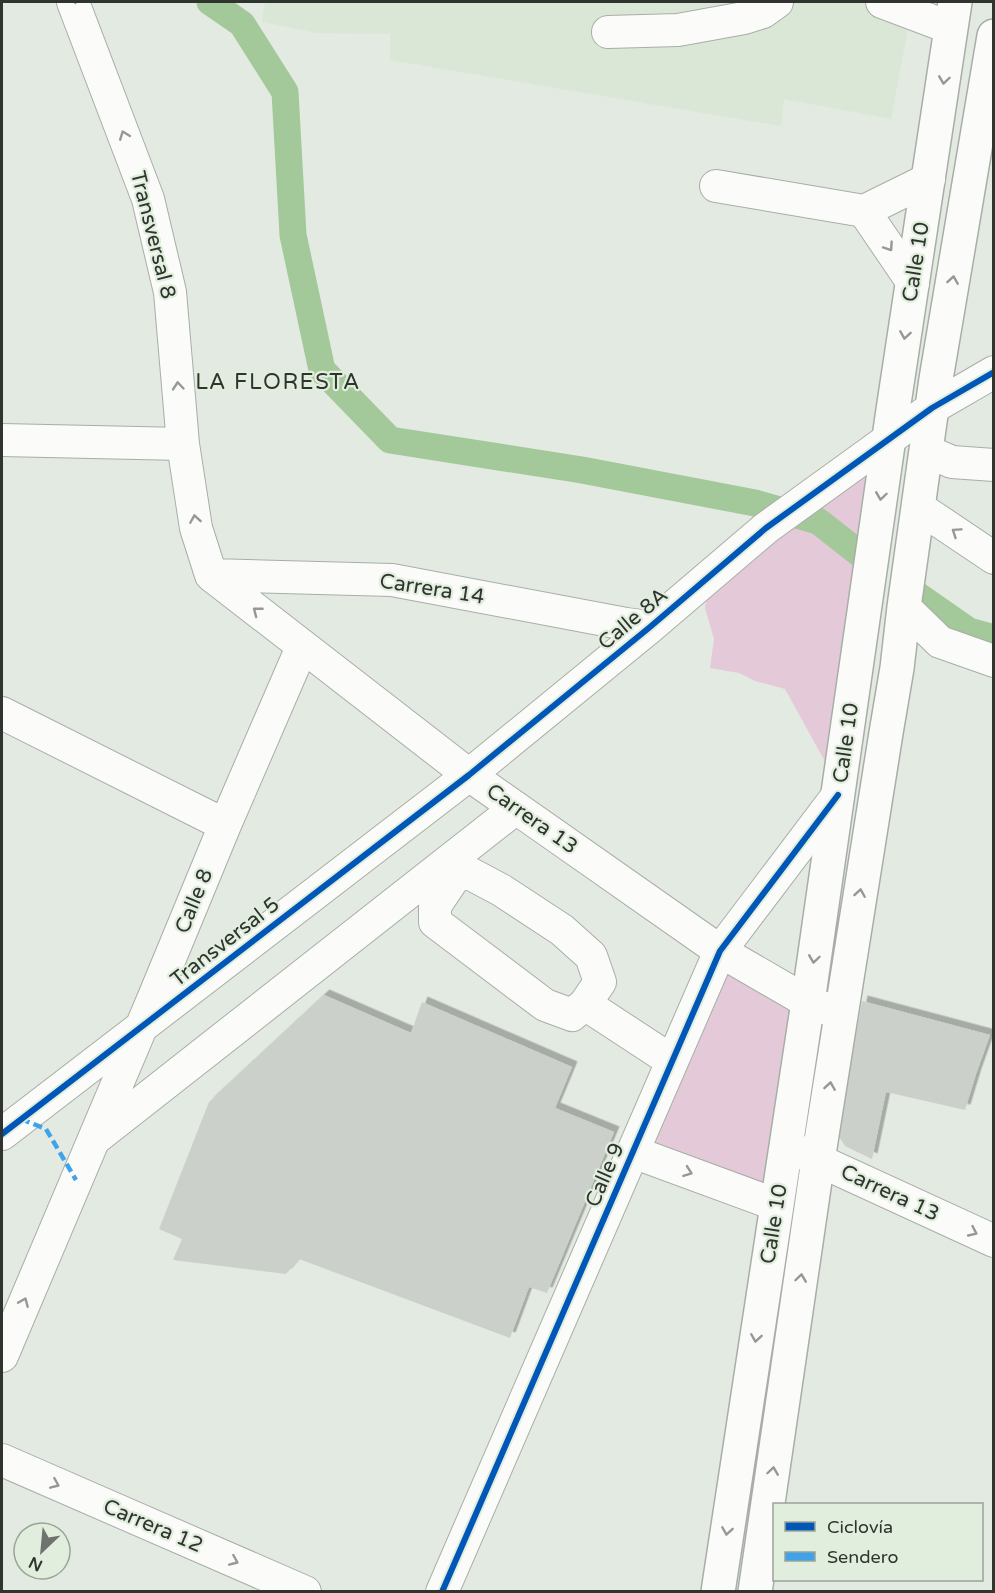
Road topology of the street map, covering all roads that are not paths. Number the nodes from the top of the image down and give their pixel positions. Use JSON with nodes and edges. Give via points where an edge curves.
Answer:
{"nodes":[{"id":1,"x":74,"y":2,"type":"edge"},
{"id":2,"x":777,"y":2,"type":"edge"},
{"id":3,"x":882,"y":2,"type":"edge"},
{"id":4,"x":953,"y":15,"type":"edge"},
{"id":5,"x":608,"y":32,"type":"dead end"},
{"id":6,"x":993,"y":36,"type":"edge"},
{"id":7,"x":989,"y":84,"type":"edge"},
{"id":8,"x":929,"y":179,"type":"junction"},
{"id":9,"x":716,"y":186,"type":"dead end"},
{"id":10,"x":864,"y":211,"type":"junction"},
{"id":11,"x":913,"y":283,"type":"junction"},
{"id":12,"x":993,"y":372,"type":"edge"},
{"id":13,"x":932,"y":408,"type":"junction"},
{"id":14,"x":889,"y":438,"type":"junction"},
{"id":15,"x":2,"y":440,"type":"edge"},
{"id":16,"x":183,"y":444,"type":"junction"},
{"id":17,"x":926,"y":451,"type":"junction"},
{"id":18,"x":993,"y":465,"type":"edge"},
{"id":19,"x":918,"y":507,"type":"junction"},
{"id":20,"x":993,"y":558,"type":"edge"},
{"id":21,"x":211,"y":575,"type":"junction"},
{"id":22,"x":904,"y":607,"type":"junction"},
{"id":23,"x":650,"y":627,"type":"junction"},
{"id":24,"x":940,"y":642,"type":"junction"},
{"id":25,"x":302,"y":646,"type":"junction"},
{"id":26,"x":993,"y":661,"type":"edge"},
{"id":27,"x":897,"y":668,"type":"junction"},
{"id":28,"x":2,"y":713,"type":"edge"},
{"id":29,"x":848,"y":726,"type":"junction"},
{"id":30,"x":886,"y":733,"type":"junction"},
{"id":31,"x":469,"y":775,"type":"junction"},
{"id":32,"x":838,"y":795,"type":"junction"},
{"id":33,"x":516,"y":808,"type":"junction"},
{"id":34,"x":225,"y":825,"type":"junction"},
{"id":35,"x":720,"y":951,"type":"junction"},
{"id":36,"x":808,"y":1002,"type":"junction"},
{"id":37,"x":585,"y":1004,"type":"junction"},
{"id":38,"x":841,"y":1014,"type":"junction"},
{"id":39,"x":141,"y":1028,"type":"junction"},
{"id":40,"x":672,"y":1060,"type":"junction"},
{"id":41,"x":2,"y":1134,"type":"edge"},
{"id":42,"x":93,"y":1141,"type":"junction"},
{"id":43,"x":786,"y":1146,"type":"junction"},
{"id":44,"x":633,"y":1152,"type":"junction"},
{"id":45,"x":818,"y":1160,"type":"junction"},
{"id":46,"x":777,"y":1205,"type":"junction"},
{"id":47,"x":993,"y":1242,"type":"edge"},
{"id":48,"x":2,"y":1356,"type":"edge"},
{"id":49,"x":2,"y":1460,"type":"edge"},
{"id":50,"x":305,"y":1592,"type":"edge"},
{"id":51,"x":442,"y":1592,"type":"edge"},
{"id":52,"x":718,"y":1592,"type":"edge"},
{"id":53,"x":755,"y":1592,"type":"edge"}],
"edges":[{"from":16,"to":1,"type":"street","name":"Transversal 8","one_way":true,"via":[[170,292],[148,199]]},
{"from":2,"to":5,"type":"street","via":[[744,18],[678,30]]},
{"from":3,"to":4,"type":"street"},
{"from":4,"to":8,"type":"main road","name":"Calle 10","one_way":true},
{"from":6,"to":7,"type":"main road","name":"Calle 10"},
{"from":13,"to":7,"type":"main road","name":"Calle 10","one_way":true},
{"from":8,"to":10,"type":"street"},
{"from":8,"to":11,"type":"main road","name":"Calle 10"},
{"from":9,"to":10,"type":"street"},
{"from":10,"to":11,"type":"street","one_way":true},
{"from":11,"to":14,"type":"main road","name":"Calle 10","one_way":true},
{"from":12,"to":13,"type":"street"},
{"from":13,"to":14,"type":"street"},
{"from":13,"to":17,"type":"main road","name":"Calle 10"},
{"from":14,"to":23,"type":"street","name":"Calle 8A","via":[[766,528]]},
{"from":14,"to":29,"type":"main road","name":"Calle 10","one_way":true},
{"from":15,"to":16,"type":"street"},
{"from":21,"to":16,"type":"street","name":"Transversal 8","one_way":true,"via":[[196,528]]},
{"from":17,"to":18,"type":"street","via":[[952,462]]},
{"from":17,"to":19,"type":"main road","name":"Calle 10"},
{"from":20,"to":19,"type":"street","one_way":true},
{"from":19,"to":22,"type":"main road","name":"Calle 10"},
{"from":21,"to":23,"type":"street","name":"Carrera 14","via":[[392,580]]},
{"from":25,"to":21,"type":"street","name":"Carrera 13","one_way":true},
{"from":22,"to":24,"type":"street"},
{"from":22,"to":27,"type":"main road","name":"Calle 10"},
{"from":23,"to":31,"type":"street","name":"Calle 8A"},
{"from":24,"to":26,"type":"street"},
{"from":24,"to":27,"type":"street"},
{"from":25,"to":31,"type":"street","name":"Carrera 13"},
{"from":25,"to":34,"type":"street","name":"Calle 8"},
{"from":27,"to":30,"type":"main road","name":"Calle 10"},
{"from":28,"to":34,"type":"street"},
{"from":29,"to":30,"type":"main road"},
{"from":29,"to":32,"type":"main road","name":"Calle 10"},
{"from":38,"to":30,"type":"main road","name":"Calle 10","one_way":true},
{"from":31,"to":33,"type":"street","name":"Carrera 13"},
{"from":31,"to":39,"type":"street","name":"Transversal 5"},
{"from":32,"to":35,"type":"street","name":"Calle 9"},
{"from":32,"to":36,"type":"main road","name":"Calle 10","one_way":true},
{"from":33,"to":35,"type":"street","name":"Carrera 13"},
{"from":33,"to":42,"type":"street"},
{"from":34,"to":39,"type":"street","name":"Calle 8"},
{"from":35,"to":36,"type":"street","name":"Carrera 13"},
{"from":35,"to":40,"type":"street","name":"Calle 9"},
{"from":36,"to":38,"type":"street","name":"Carrera 13"},
{"from":36,"to":43,"type":"main road","name":"Calle 10"},
{"from":37,"to":37,"type":"street","via":[[600,982],[591,956],[562,930],[501,890],[469,873],[454,876],[435,906],[435,922],[545,1005],[572,1015]]},
{"from":37,"to":40,"type":"street"},
{"from":45,"to":38,"type":"main road","name":"Calle 10","one_way":true},
{"from":39,"to":41,"type":"street","name":"Transversal 5"},
{"from":39,"to":42,"type":"street","name":"Calle 8"},
{"from":40,"to":44,"type":"street","name":"Calle 9"},
{"from":48,"to":42,"type":"street","name":"Calle 8","one_way":true},
{"from":43,"to":45,"type":"street","name":"Carrera 13"},
{"from":43,"to":46,"type":"main road","name":"Calle 10"},
{"from":44,"to":46,"type":"street","one_way":true},
{"from":44,"to":51,"type":"street","name":"Calle 9"},
{"from":45,"to":47,"type":"street","name":"Carrera 13","one_way":true},
{"from":53,"to":45,"type":"main road","name":"Calle 10","one_way":true},
{"from":46,"to":52,"type":"main road","name":"Calle 10","one_way":true},
{"from":49,"to":50,"type":"street","name":"Carrera 12","one_way":true}]}
